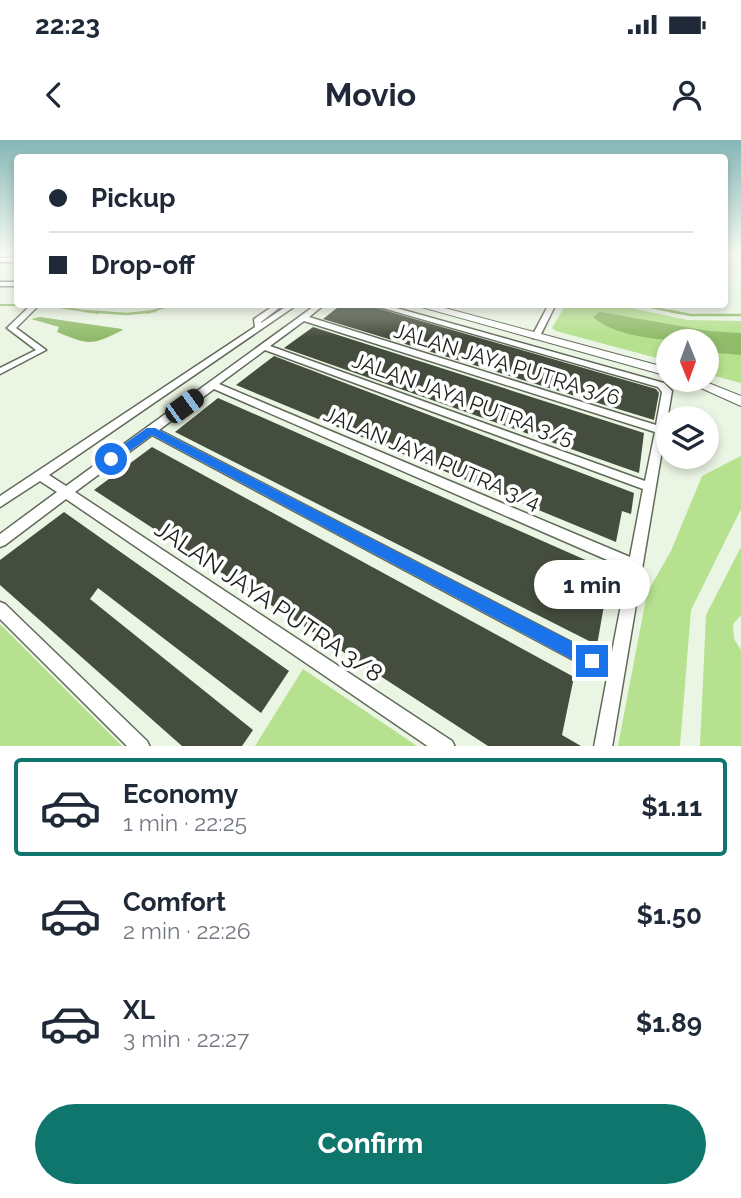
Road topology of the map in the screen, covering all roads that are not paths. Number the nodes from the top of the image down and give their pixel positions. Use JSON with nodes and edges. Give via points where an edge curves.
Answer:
{"nodes":[{"id":1,"x":32,"y":308,"type":"edge"},
{"id":2,"x":275,"y":308,"type":"edge"},
{"id":3,"x":289,"y":308,"type":"edge"},
{"id":4,"x":317,"y":308,"type":"edge"},
{"id":5,"x":386,"y":308,"type":"edge"},
{"id":6,"x":432,"y":308,"type":"edge"},
{"id":7,"x":449,"y":308,"type":"edge"},
{"id":8,"x":551,"y":308,"type":"edge"},
{"id":9,"x":304,"y":318,"type":"junction"},
{"id":10,"x":11,"y":325,"type":"junction"},
{"id":11,"x":0,"y":327,"type":"edge"},
{"id":12,"x":259,"y":329,"type":"junction"},
{"id":13,"x":537,"y":334,"type":"junction"},
{"id":14,"x":264,"y":348,"type":"junction"},
{"id":15,"x":656,"y":364,"type":"edge"},
{"id":16,"x":656,"y":369,"type":"edge"},
{"id":17,"x":0,"y":371,"type":"edge"},
{"id":18,"x":213,"y":385,"type":"junction"},
{"id":19,"x":719,"y":385,"type":"edge"},
{"id":20,"x":719,"y":392,"type":"edge"},
{"id":21,"x":741,"y":394,"type":"edge"},
{"id":22,"x":741,"y":401,"type":"edge"},
{"id":23,"x":664,"y":406,"type":"edge"},
{"id":24,"x":656,"y":429,"type":"edge"},
{"id":25,"x":151,"y":430,"type":"junction"},
{"id":26,"x":656,"y":453,"type":"edge"},
{"id":27,"x":40,"y":475,"type":"junction"},
{"id":28,"x":650,"y":488,"type":"junction"},
{"id":29,"x":66,"y":493,"type":"junction"},
{"id":30,"x":0,"y":502,"type":"edge"},
{"id":31,"x":0,"y":541,"type":"edge"},
{"id":32,"x":635,"y":566,"type":"junction"},
{"id":33,"x":0,"y":609,"type":"edge"},
{"id":34,"x":616,"y":674,"type":"junction"},
{"id":35,"x":140,"y":746,"type":"edge"},
{"id":36,"x":445,"y":746,"type":"edge"},
{"id":37,"x":603,"y":746,"type":"edge"}],
"edges":[{"from":1,"to":10,"type":"street"},
{"from":2,"to":12,"type":"street","via":[[257,320]]},
{"from":3,"to":12,"type":"street"},
{"from":4,"to":9,"type":"street"},
{"from":5,"to":23,"type":"street","via":[[662,385],[667,391]]},
{"from":6,"to":13,"type":"street"},
{"from":7,"to":13,"type":"street"},
{"from":8,"to":13,"type":"street"},
{"from":9,"to":14,"type":"street"},
{"from":9,"to":24,"type":"street","name":"JALAN JAYA PUTRA 3/6"},
{"from":10,"to":11,"type":"street"},
{"from":10,"to":17,"type":"street","via":[[17,335],[42,349]]},
{"from":12,"to":27,"type":"street"},
{"from":13,"to":15,"type":"street"},
{"from":13,"to":16,"type":"street"},
{"from":14,"to":18,"type":"street"},
{"from":14,"to":28,"type":"street","name":"JALAN JAYA PUTRA 3/5"},
{"from":18,"to":25,"type":"street"},
{"from":18,"to":32,"type":"street","name":"JALAN JAYA PUTRA 3/4"},
{"from":19,"to":21,"type":"street"},
{"from":20,"to":22,"type":"street"},
{"from":25,"to":29,"type":"street"},
{"from":25,"to":34,"type":"street"},
{"from":26,"to":28,"type":"street"},
{"from":27,"to":29,"type":"street","name":"JALAN JAYA PUTRA 3/8"},
{"from":27,"to":30,"type":"street"},
{"from":28,"to":32,"type":"street"},
{"from":29,"to":31,"type":"street"},
{"from":29,"to":36,"type":"street","name":"JALAN JAYA PUTRA 3/8"},
{"from":32,"to":34,"type":"street"},
{"from":33,"to":35,"type":"street"},
{"from":34,"to":37,"type":"street"}]}
